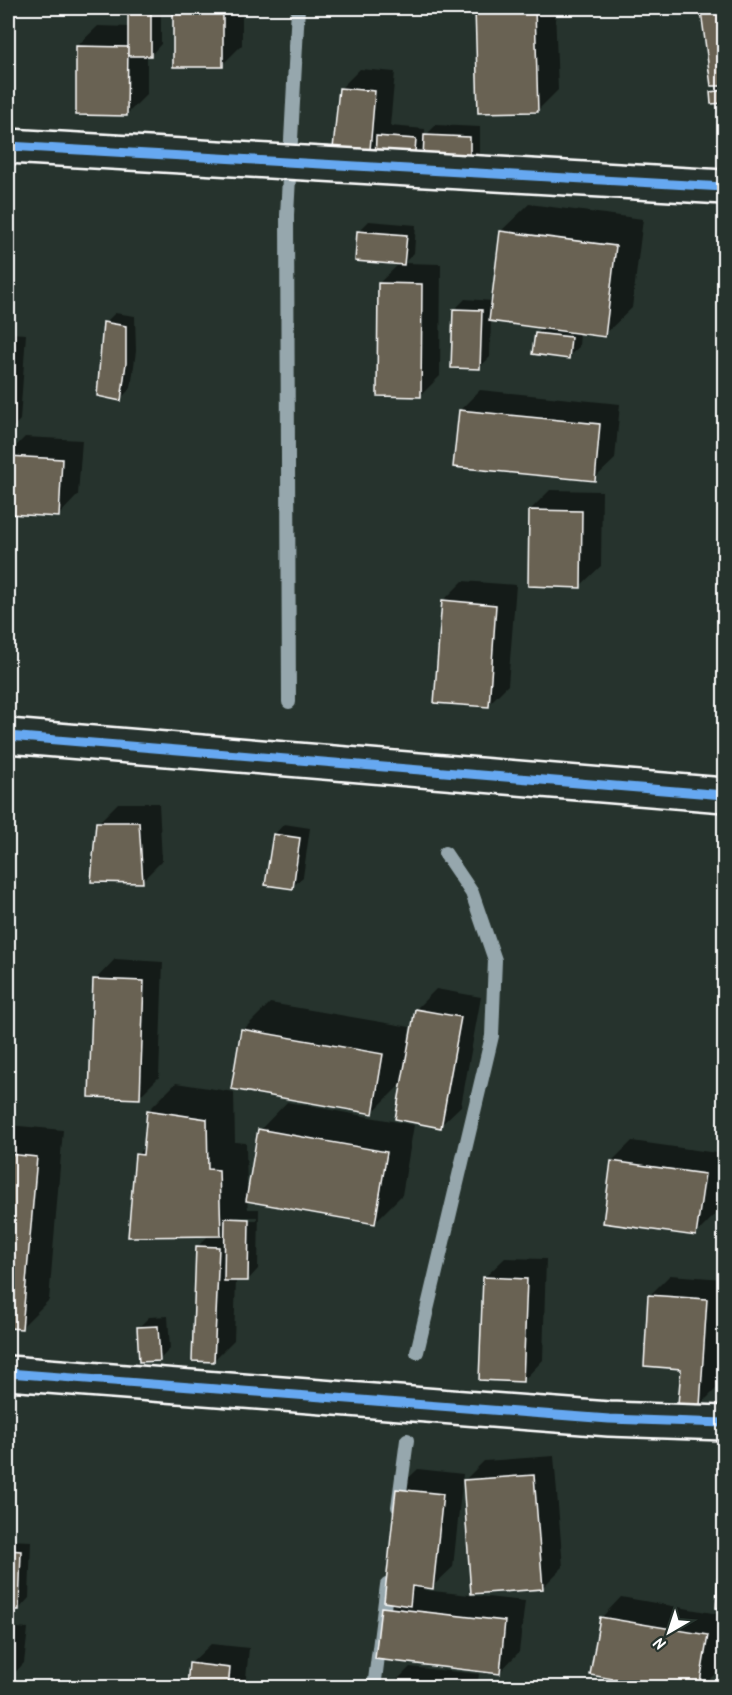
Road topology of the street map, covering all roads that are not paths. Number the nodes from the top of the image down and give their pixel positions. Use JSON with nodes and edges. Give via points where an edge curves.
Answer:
{"nodes":[{"id":1,"x":8,"y":146,"type":"edge"},
{"id":2,"x":724,"y":187,"type":"edge"},
{"id":3,"x":8,"y":736,"type":"edge"},
{"id":4,"x":724,"y":795,"type":"edge"},
{"id":5,"x":8,"y":1373,"type":"edge"},
{"id":6,"x":724,"y":1423,"type":"edge"}],
"edges":[{"from":1,"to":2,"type":"street"},
{"from":3,"to":4,"type":"street"},
{"from":5,"to":6,"type":"street","via":[[609,1419]]}]}
